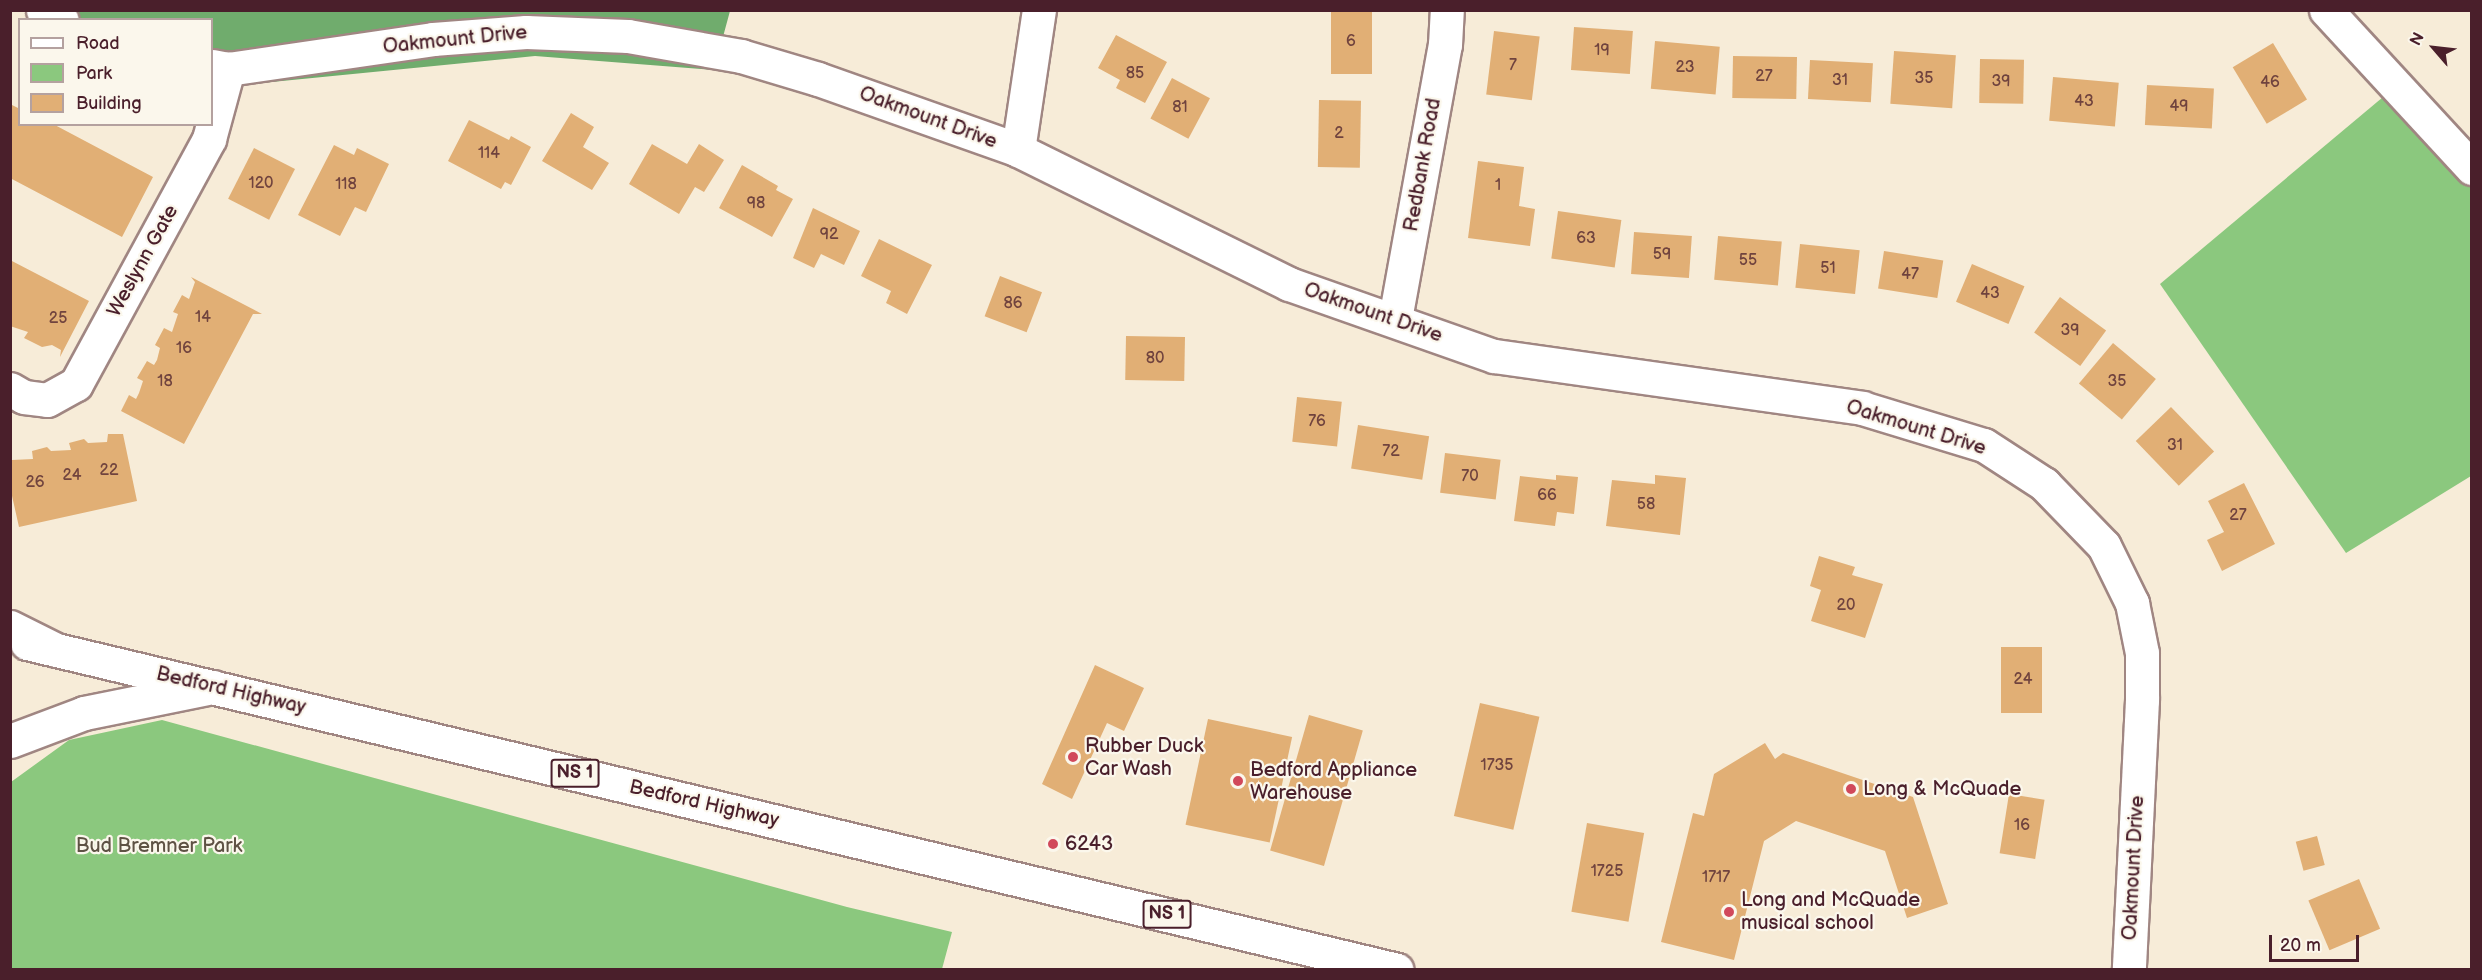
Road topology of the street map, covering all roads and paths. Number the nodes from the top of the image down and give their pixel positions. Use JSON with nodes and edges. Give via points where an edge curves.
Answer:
{"nodes":[{"id":1,"x":43,"y":10,"type":"edge"},
{"id":2,"x":1039,"y":10,"type":"edge"},
{"id":3,"x":1447,"y":10,"type":"edge"},
{"id":4,"x":2326,"y":10,"type":"edge"},
{"id":5,"x":58,"y":18,"type":"edge"},
{"id":6,"x":220,"y":67,"type":"edge"},
{"id":7,"x":213,"y":113,"type":"edge"},
{"id":8,"x":211,"y":126,"type":"edge"},
{"id":9,"x":1018,"y":150,"type":"junction"},
{"id":10,"x":2472,"y":168,"type":"edge"},
{"id":11,"x":1395,"y":319,"type":"junction"},
{"id":12,"x":10,"y":389,"type":"edge"},
{"id":13,"x":10,"y":627,"type":"edge"},
{"id":14,"x":10,"y":639,"type":"edge"},
{"id":15,"x":56,"y":650,"type":"junction"},
{"id":16,"x":213,"y":687,"type":"junction"},
{"id":17,"x":10,"y":741,"type":"edge"},
{"id":18,"x":1397,"y":969,"type":"edge"},
{"id":19,"x":2129,"y":969,"type":"edge"}],
"edges":[{"from":1,"to":5,"type":"main road"},
{"from":2,"to":9,"type":"main road"},
{"from":3,"to":11,"type":"main road","name":"Redbank Road","via":[[1445,45]]},
{"from":4,"to":10,"type":"main road"},
{"from":6,"to":7,"type":"main road","name":"Weslynn Gate"},
{"from":6,"to":9,"type":"main road","name":"Oakmount Drive","via":[[456,37],[526,32],[628,36],[741,57],[818,79]]},
{"from":8,"to":12,"type":"main road","name":"Weslynn Gate","via":[[209,139],[76,384],[47,400],[24,397]]},
{"from":9,"to":11,"type":"main road","name":"Oakmount Drive","via":[[1289,284]]},
{"from":11,"to":19,"type":"main road","name":"Oakmount Drive","via":[[1494,356],[1862,408],[1984,445],[2044,484],[2104,546],[2132,603],[2142,653]]},
{"from":13,"to":15,"type":"main road"},
{"from":14,"to":15,"type":"main road","name":"Bedford Highway","number":"NS 1"},
{"from":15,"to":16,"type":"main road","name":"Bedford Highway","number":"NS 1"},
{"from":16,"to":17,"type":"main road","via":[[84,712]]},
{"from":16,"to":18,"type":"main road","name":"Bedford Highway","number":"NS 1"}]}
